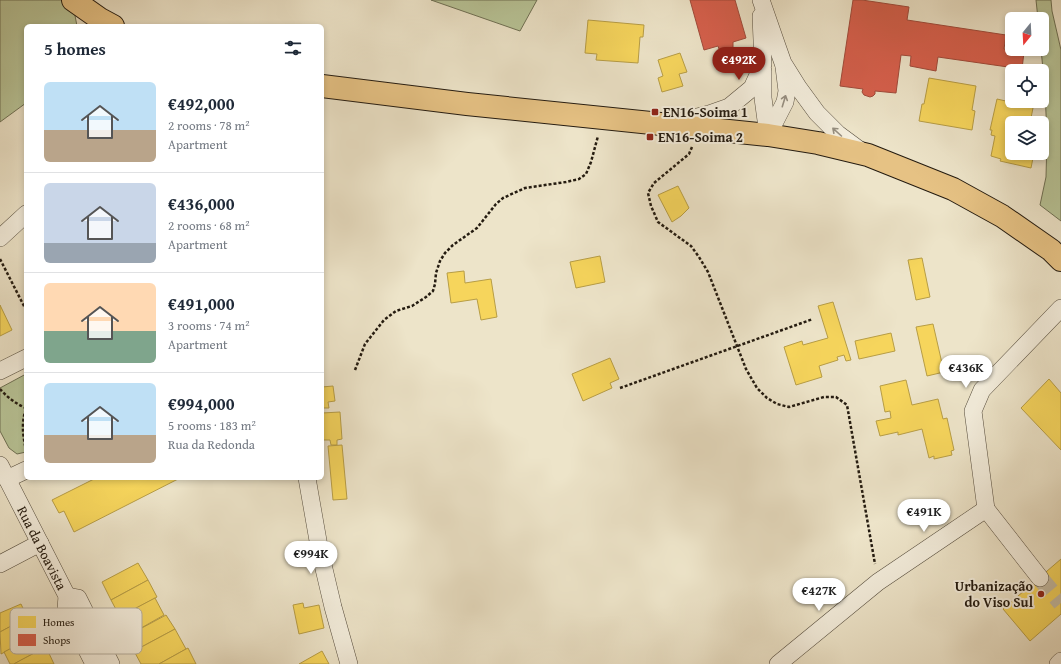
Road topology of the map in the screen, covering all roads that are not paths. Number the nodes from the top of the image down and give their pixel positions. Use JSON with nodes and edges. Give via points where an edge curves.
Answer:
{"nodes":[{"id":1,"x":73,"y":0,"type":"edge"},
{"id":2,"x":761,"y":0,"type":"edge"},
{"id":3,"x":109,"y":24,"type":"edge"},
{"id":4,"x":783,"y":63,"type":"junction"},
{"id":5,"x":764,"y":64,"type":"junction"},
{"id":6,"x":324,"y":86,"type":"edge"},
{"id":7,"x":668,"y":125,"type":"junction"},
{"id":8,"x":768,"y":135,"type":"junction"},
{"id":9,"x":868,"y":155,"type":"junction"},
{"id":10,"x":24,"y":216,"type":"edge"},
{"id":11,"x":0,"y":238,"type":"edge"},
{"id":12,"x":1061,"y":260,"type":"edge"},
{"id":13,"x":1061,"y":308,"type":"edge"},
{"id":14,"x":24,"y":359,"type":"edge"},
{"id":15,"x":0,"y":371,"type":"edge"},
{"id":16,"x":24,"y":470,"type":"edge"},
{"id":17,"x":4,"y":472,"type":"edge"},
{"id":18,"x":306,"y":480,"type":"edge"},
{"id":19,"x":986,"y":509,"type":"junction"},
{"id":20,"x":40,"y":543,"type":"junction"},
{"id":21,"x":0,"y":564,"type":"edge"},
{"id":22,"x":1040,"y":578,"type":"tunnel mouth"},
{"id":23,"x":67,"y":596,"type":"junction"},
{"id":24,"x":66,"y":608,"type":"edge"},
{"id":25,"x":83,"y":608,"type":"edge"},
{"id":26,"x":89,"y":654,"type":"edge"},
{"id":27,"x":106,"y":654,"type":"edge"},
{"id":28,"x":1061,"y":661,"type":"edge"},
{"id":29,"x":94,"y":664,"type":"edge"},
{"id":30,"x":111,"y":664,"type":"edge"},
{"id":31,"x":349,"y":664,"type":"edge"},
{"id":32,"x":778,"y":664,"type":"edge"},
{"id":33,"x":1058,"y":664,"type":"edge"}],
"edges":[{"from":1,"to":3,"type":"main road"},
{"from":2,"to":4,"type":"street"},
{"from":2,"to":5,"type":"street"},
{"from":8,"to":4,"type":"street","one_way":true,"via":[[785,102],[787,91]]},
{"from":9,"to":4,"type":"street","one_way":true,"via":[[838,134],[817,113]]},
{"from":5,"to":7,"type":"street","via":[[752,88],[729,107]]},
{"from":5,"to":8,"type":"street","via":[[763,98]]},
{"from":6,"to":7,"type":"main road"},
{"from":7,"to":8,"type":"main road"},
{"from":8,"to":9,"type":"main road"},
{"from":9,"to":12,"type":"main road","via":[[952,189],[1002,216],[1051,250]]},
{"from":10,"to":11,"type":"street"},
{"from":13,"to":19,"type":"street","via":[[982,390],[973,411]]},
{"from":14,"to":15,"type":"street"},
{"from":16,"to":17,"type":"street"},
{"from":17,"to":20,"type":"street","name":"Rua da Boavista"},
{"from":18,"to":31,"type":"street","via":[[320,552]]},
{"from":19,"to":22,"type":"street"},
{"from":19,"to":32,"type":"street","via":[[878,582]]},
{"from":20,"to":21,"type":"street"},
{"from":20,"to":23,"type":"street","name":"Rua da Boavista"},
{"from":23,"to":24,"type":"street","name":"Rua da Boavista"},
{"from":23,"to":25,"type":"street","name":"Rua da Boavista","via":[[78,598]]},
{"from":26,"to":29,"type":"street","name":"Rua da Boavista"},
{"from":27,"to":30,"type":"street","name":"Rua da Boavista"},
{"from":28,"to":33,"type":"street"}]}
